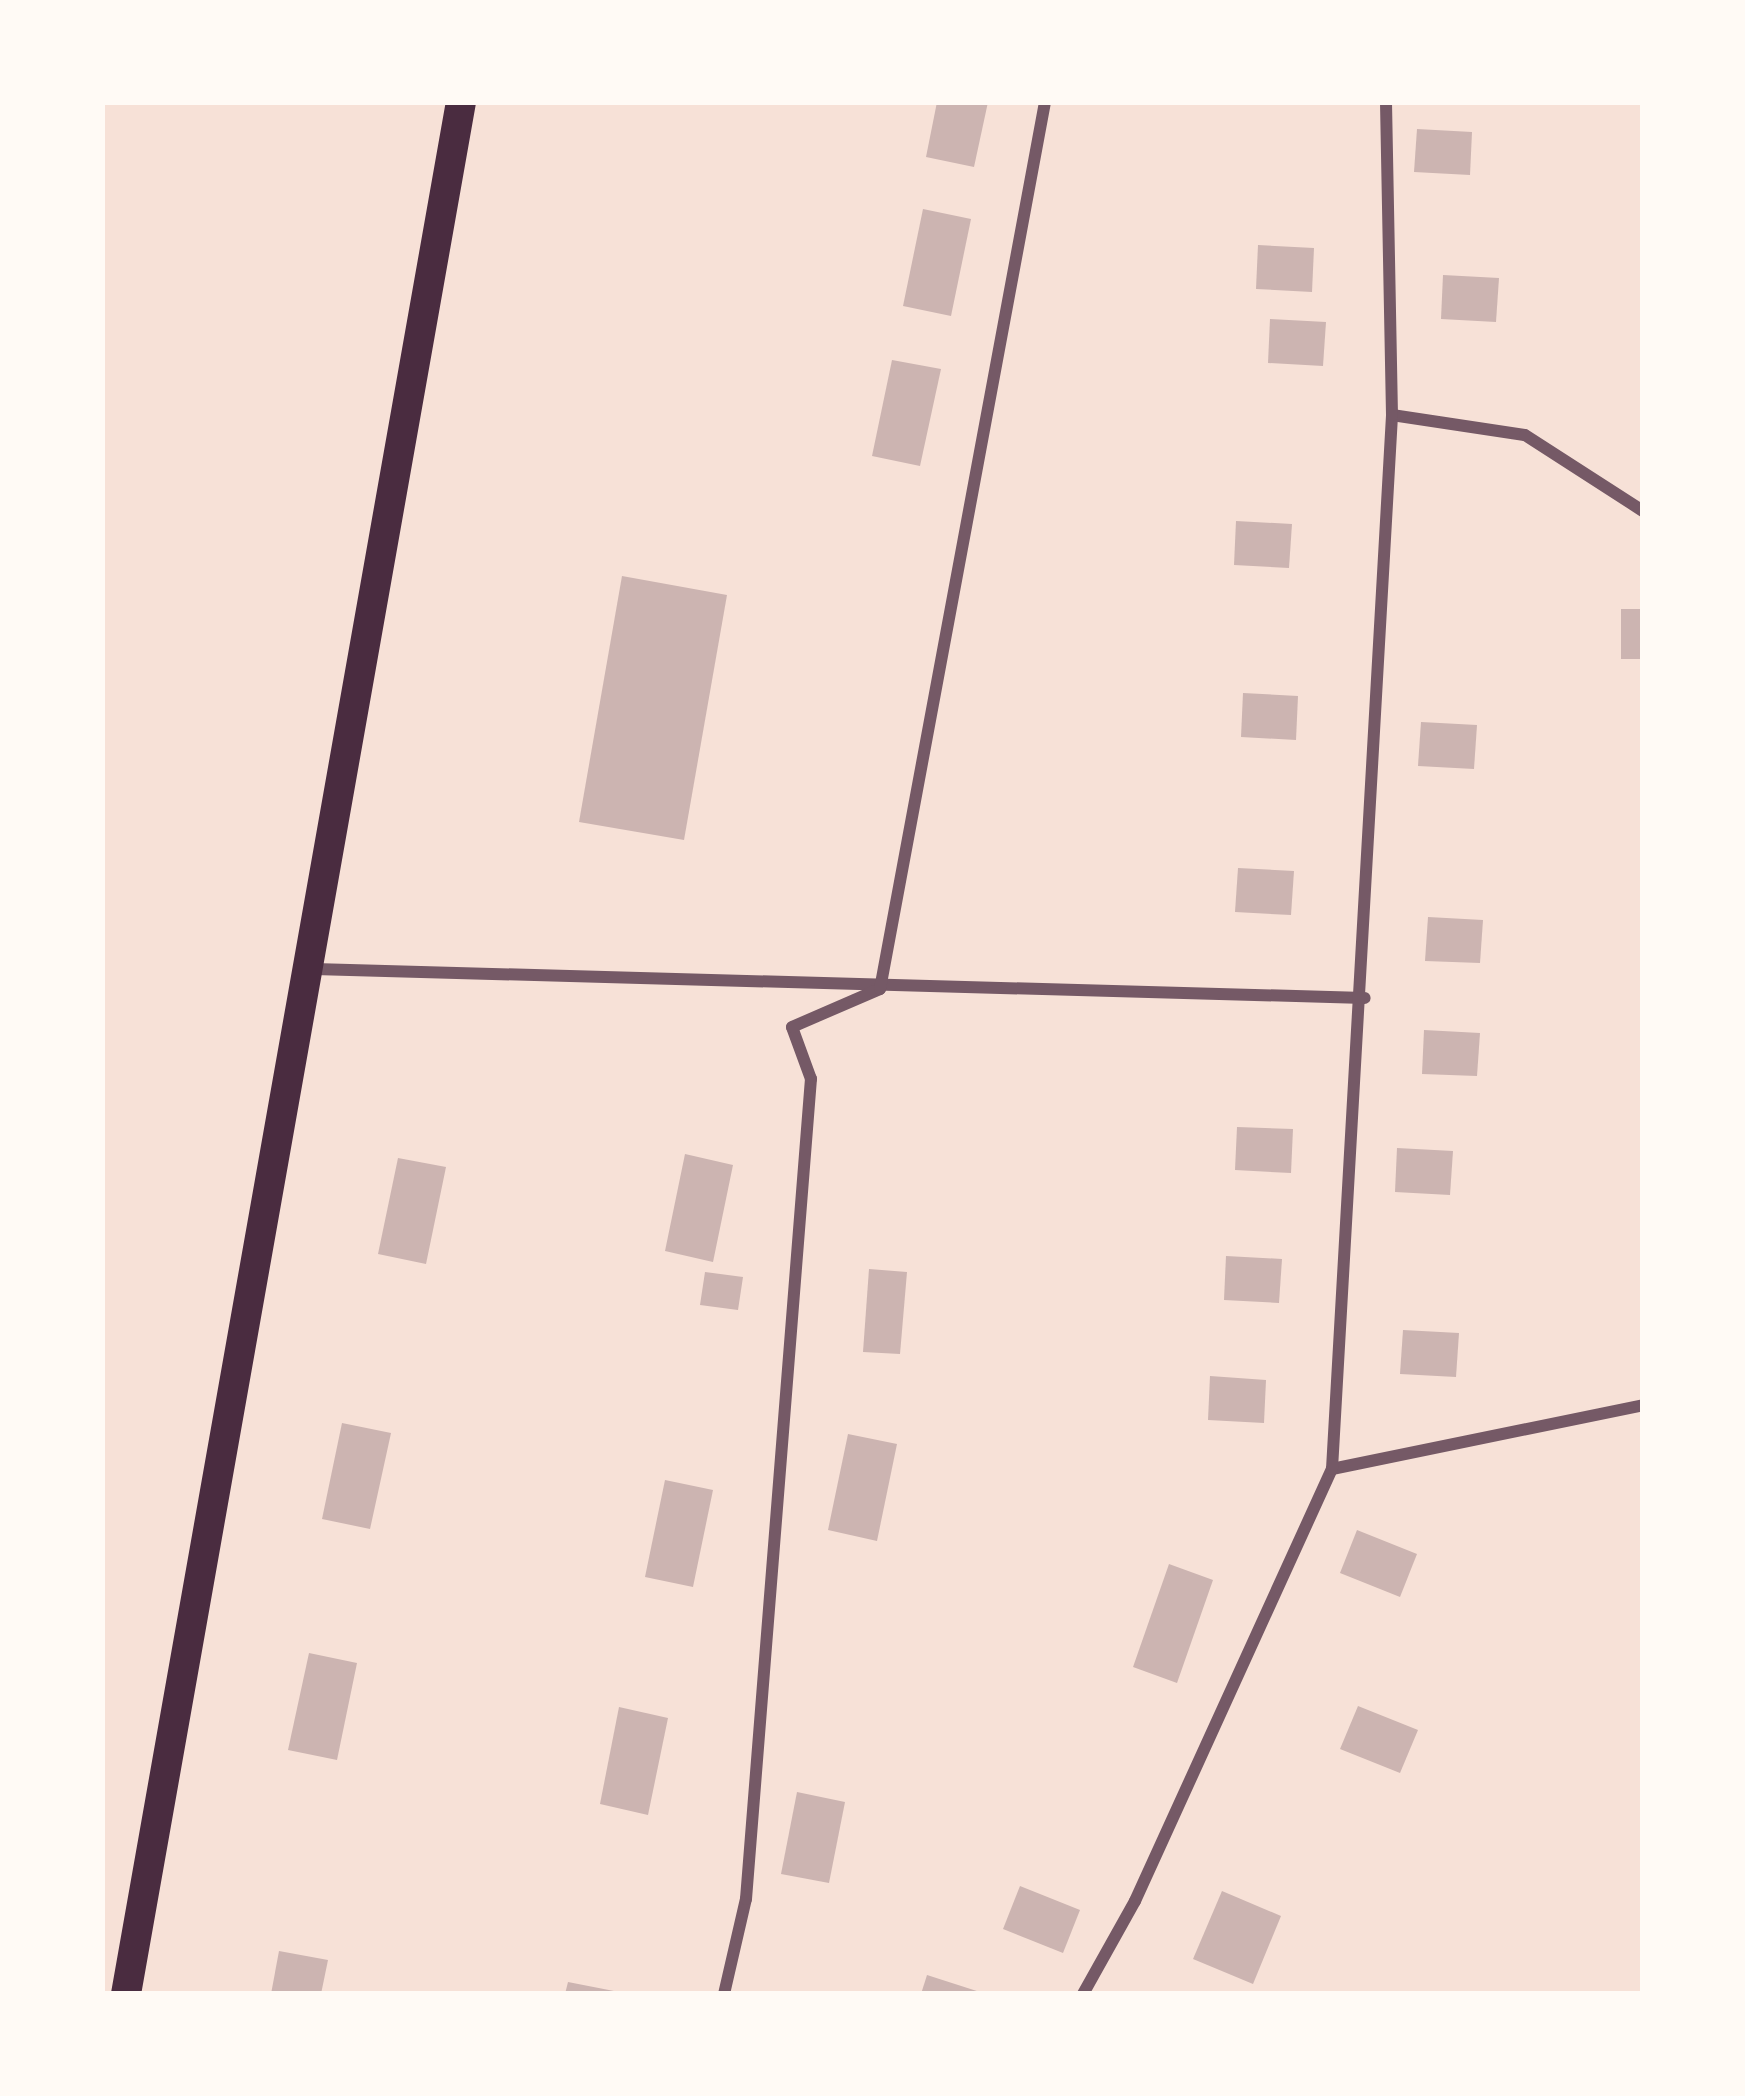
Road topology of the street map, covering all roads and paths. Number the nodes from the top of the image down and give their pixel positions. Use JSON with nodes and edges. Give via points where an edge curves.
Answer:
{"nodes":[{"id":1,"x":461,"y":102,"type":"edge"},
{"id":2,"x":1046,"y":102,"type":"edge"},
{"id":3,"x":1385,"y":102,"type":"edge"},
{"id":4,"x":1392,"y":415,"type":"junction"},
{"id":5,"x":1643,"y":512,"type":"edge"},
{"id":6,"x":314,"y":969,"type":"junction"},
{"id":7,"x":880,"y":989,"type":"junction"},
{"id":8,"x":1365,"y":998,"type":"junction"},
{"id":9,"x":1643,"y":1405,"type":"edge"},
{"id":10,"x":1332,"y":1469,"type":"junction"},
{"id":11,"x":126,"y":1994,"type":"edge"},
{"id":12,"x":724,"y":1994,"type":"edge"},
{"id":13,"x":1083,"y":1994,"type":"edge"}],
"edges":[{"from":1,"to":6,"type":"main road"},
{"from":2,"to":7,"type":"street"},
{"from":3,"to":4,"type":"street"},
{"from":4,"to":5,"type":"street","via":[[1525,435]]},
{"from":4,"to":8,"type":"street"},
{"from":6,"to":7,"type":"street"},
{"from":6,"to":11,"type":"main road"},
{"from":7,"to":8,"type":"street"},
{"from":7,"to":12,"type":"street","via":[[792,1027],[811,1079],[746,1899]]},
{"from":8,"to":10,"type":"street"},
{"from":9,"to":10,"type":"street"},
{"from":10,"to":13,"type":"street","via":[[1135,1901]]}]}
